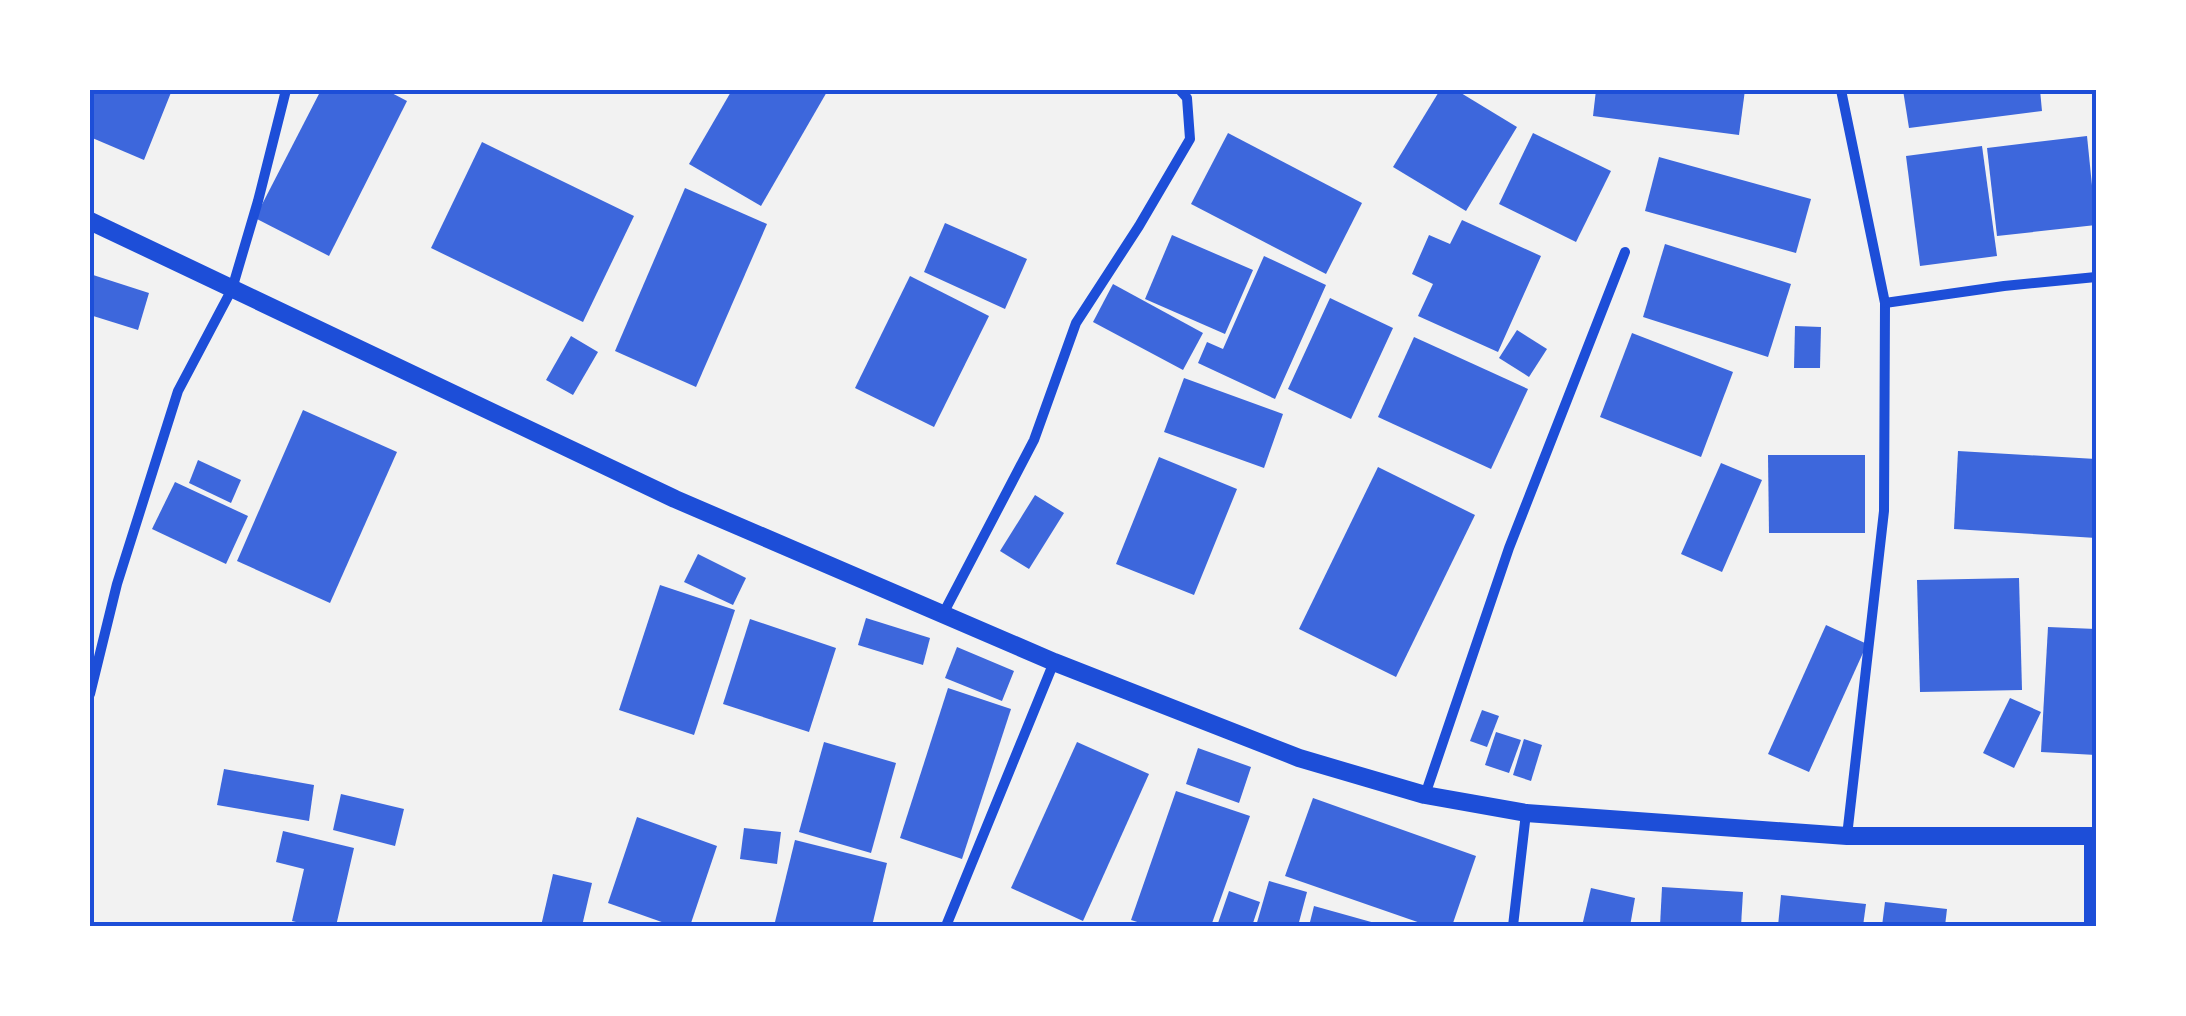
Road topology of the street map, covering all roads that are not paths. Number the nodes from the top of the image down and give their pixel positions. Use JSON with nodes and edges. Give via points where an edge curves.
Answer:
{"nodes":[{"id":1,"x":286,"y":90,"type":"edge"},
{"id":2,"x":1841,"y":90,"type":"edge"},
{"id":3,"x":1186,"y":93,"type":"edge"},
{"id":4,"x":90,"y":221,"type":"edge"},
{"id":5,"x":1625,"y":252,"type":"dead end"},
{"id":6,"x":2096,"y":277,"type":"edge"},
{"id":7,"x":232,"y":289,"type":"junction"},
{"id":8,"x":1885,"y":303,"type":"junction"},
{"id":9,"x":942,"y":614,"type":"junction"},
{"id":10,"x":1054,"y":662,"type":"junction"},
{"id":11,"x":90,"y":694,"type":"edge"},
{"id":12,"x":1425,"y":795,"type":"junction"},
{"id":13,"x":1526,"y":813,"type":"junction"},
{"id":14,"x":1847,"y":836,"type":"junction"},
{"id":15,"x":2093,"y":836,"type":"edge"},
{"id":16,"x":946,"y":926,"type":"edge"},
{"id":17,"x":1513,"y":926,"type":"edge"},
{"id":18,"x":2090,"y":926,"type":"edge"}],
"edges":[{"from":1,"to":7,"type":"street"},
{"from":2,"to":8,"type":"street"},
{"from":3,"to":9,"type":"street","via":[[1190,139],[1076,324],[1034,440]]},
{"from":4,"to":7,"type":"street"},
{"from":5,"to":12,"type":"street","via":[[1509,548]]},
{"from":6,"to":8,"type":"street"},
{"from":7,"to":9,"type":"street","via":[[675,499]]},
{"from":7,"to":11,"type":"street","via":[[178,391]]},
{"from":8,"to":14,"type":"street","via":[[1884,511]]},
{"from":9,"to":10,"type":"street"},
{"from":10,"to":12,"type":"street","via":[[1299,758]]},
{"from":10,"to":16,"type":"street"},
{"from":12,"to":13,"type":"street"},
{"from":13,"to":14,"type":"street"},
{"from":13,"to":17,"type":"street"},
{"from":14,"to":15,"type":"street"},
{"from":15,"to":18,"type":"street"}]}
